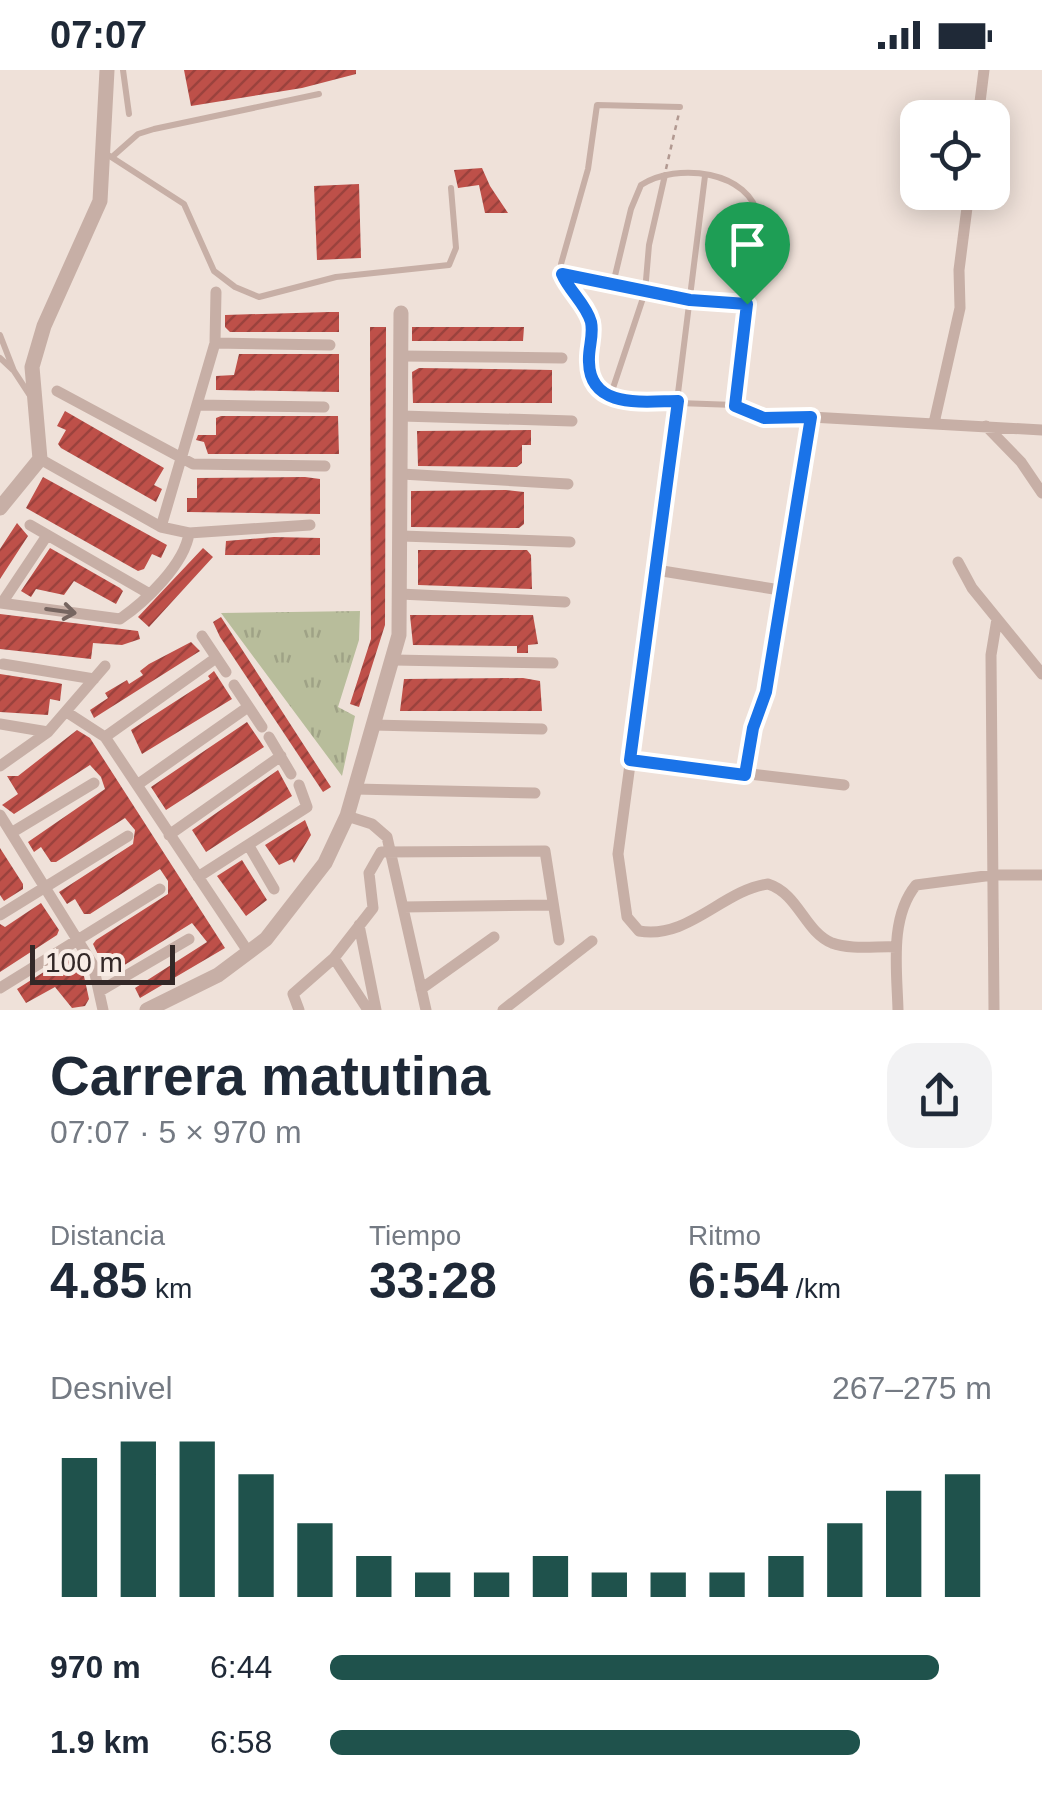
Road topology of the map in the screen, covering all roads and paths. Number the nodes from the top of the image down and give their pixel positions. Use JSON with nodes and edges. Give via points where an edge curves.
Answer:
{"nodes":[{"id":1,"x":106,"y":70,"type":"edge"},
{"id":2,"x":123,"y":70,"type":"edge"},
{"id":3,"x":984,"y":70,"type":"edge"},
{"id":4,"x":318,"y":94,"type":"dead end"},
{"id":5,"x":980,"y":100,"type":"edge"},
{"id":6,"x":680,"y":106,"type":"joint"},
{"id":7,"x":129,"y":114,"type":"dead end"},
{"id":8,"x":108,"y":155,"type":"junction"},
{"id":9,"x":665,"y":173,"type":"junction"},
{"id":10,"x":704,"y":176,"type":"junction"},
{"id":11,"x":450,"y":188,"type":"dead end"},
{"id":12,"x":967,"y":210,"type":"edge"},
{"id":13,"x":562,"y":274,"type":"junction"},
{"id":14,"x":613,"y":284,"type":"junction"},
{"id":15,"x":216,"y":292,"type":"dead end"},
{"id":16,"x":645,"y":292,"type":"junction"},
{"id":17,"x":690,"y":300,"type":"junction"},
{"id":18,"x":747,"y":304,"type":"junction"},
{"id":19,"x":401,"y":313,"type":"dead end"},
{"id":20,"x":0,"y":334,"type":"edge"},
{"id":21,"x":215,"y":344,"type":"junction"},
{"id":22,"x":330,"y":345,"type":"dead end"},
{"id":23,"x":402,"y":356,"type":"junction"},
{"id":24,"x":0,"y":358,"type":"edge"},
{"id":25,"x":562,"y":358,"type":"dead end"},
{"id":26,"x":14,"y":371,"type":"junction"},
{"id":27,"x":57,"y":391,"type":"dead end"},
{"id":28,"x":610,"y":397,"type":"junction"},
{"id":29,"x":32,"y":399,"type":"junction"},
{"id":30,"x":678,"y":401,"type":"junction"},
{"id":31,"x":199,"y":405,"type":"junction"},
{"id":32,"x":324,"y":406,"type":"dead end"},
{"id":33,"x":735,"y":406,"type":"junction"},
{"id":34,"x":402,"y":416,"type":"junction"},
{"id":35,"x":811,"y":417,"type":"junction"},
{"id":36,"x":572,"y":421,"type":"dead end"},
{"id":37,"x":934,"y":423,"type":"junction"},
{"id":38,"x":986,"y":426,"type":"junction"},
{"id":39,"x":1042,"y":430,"type":"edge"},
{"id":40,"x":40,"y":459,"type":"junction"},
{"id":41,"x":184,"y":461,"type":"junction"},
{"id":42,"x":325,"y":466,"type":"dead end"},
{"id":43,"x":402,"y":474,"type":"junction"},
{"id":44,"x":568,"y":484,"type":"dead end"},
{"id":45,"x":1042,"y":493,"type":"edge"},
{"id":46,"x":0,"y":508,"type":"edge"},
{"id":47,"x":30,"y":525,"type":"dead end"},
{"id":48,"x":310,"y":525,"type":"dead end"},
{"id":49,"x":162,"y":527,"type":"junction"},
{"id":50,"x":402,"y":536,"type":"junction"},
{"id":51,"x":46,"y":537,"type":"junction"},
{"id":52,"x":188,"y":538,"type":"junction"},
{"id":53,"x":570,"y":542,"type":"dead end"},
{"id":54,"x":958,"y":562,"type":"dead end"},
{"id":55,"x":656,"y":570,"type":"junction"},
{"id":56,"x":780,"y":590,"type":"junction"},
{"id":57,"x":148,"y":593,"type":"junction"},
{"id":58,"x":400,"y":594,"type":"junction"},
{"id":59,"x":565,"y":602,"type":"dead end"},
{"id":60,"x":1,"y":603,"type":"edge"},
{"id":61,"x":997,"y":619,"type":"junction"},
{"id":62,"x":202,"y":636,"type":"dead end"},
{"id":63,"x":216,"y":658,"type":"junction"},
{"id":64,"x":394,"y":660,"type":"junction"},
{"id":65,"x":553,"y":663,"type":"dead end"},
{"id":66,"x":2,"y":664,"type":"dead end"},
{"id":67,"x":105,"y":666,"type":"dead end"},
{"id":68,"x":226,"y":672,"type":"dead end"},
{"id":69,"x":1042,"y":674,"type":"edge"},
{"id":70,"x":94,"y":679,"type":"junction"},
{"id":71,"x":234,"y":685,"type":"dead end"},
{"id":72,"x":248,"y":708,"type":"junction"},
{"id":73,"x":68,"y":713,"type":"junction"},
{"id":74,"x":0,"y":724,"type":"edge"},
{"id":75,"x":374,"y":725,"type":"junction"},
{"id":76,"x":542,"y":729,"type":"dead end"},
{"id":77,"x":48,"y":732,"type":"junction"},
{"id":78,"x":105,"y":737,"type":"junction"},
{"id":79,"x":281,"y":756,"type":"junction"},
{"id":80,"x":630,"y":760,"type":"junction"},
{"id":81,"x":0,"y":766,"type":"edge"},
{"id":82,"x":291,"y":774,"type":"dead end"},
{"id":83,"x":745,"y":775,"type":"junction"},
{"id":84,"x":94,"y":783,"type":"dead end"},
{"id":85,"x":136,"y":785,"type":"junction"},
{"id":86,"x":299,"y":785,"type":"dead end"},
{"id":87,"x":844,"y":785,"type":"dead end"},
{"id":88,"x":355,"y":789,"type":"junction"},
{"id":89,"x":536,"y":793,"type":"dead end"},
{"id":90,"x":0,"y":815,"type":"edge"},
{"id":91,"x":347,"y":816,"type":"junction"},
{"id":92,"x":11,"y":833,"type":"junction"},
{"id":93,"x":169,"y":834,"type":"junction"},
{"id":94,"x":128,"y":836,"type":"dead end"},
{"id":95,"x":249,"y":846,"type":"junction"},
{"id":96,"x":391,"y":852,"type":"junction"},
{"id":97,"x":992,"y":874,"type":"junction"},
{"id":98,"x":1042,"y":875,"type":"edge"},
{"id":99,"x":198,"y":877,"type":"junction"},
{"id":100,"x":45,"y":886,"type":"junction"},
{"id":101,"x":160,"y":888,"type":"dead end"},
{"id":102,"x":274,"y":888,"type":"dead end"},
{"id":103,"x":553,"y":905,"type":"junction"},
{"id":104,"x":404,"y":907,"type":"junction"},
{"id":105,"x":0,"y":915,"type":"edge"},
{"id":106,"x":359,"y":925,"type":"junction"},
{"id":107,"x":494,"y":937,"type":"dead end"},
{"id":108,"x":78,"y":939,"type":"junction"},
{"id":109,"x":189,"y":939,"type":"dead end"},
{"id":110,"x":559,"y":940,"type":"dead end"},
{"id":111,"x":592,"y":941,"type":"dead end"},
{"id":112,"x":896,"y":947,"type":"junction"},
{"id":113,"x":249,"y":954,"type":"junction"},
{"id":114,"x":334,"y":958,"type":"junction"},
{"id":115,"x":0,"y":988,"type":"edge"},
{"id":116,"x":421,"y":989,"type":"junction"},
{"id":117,"x":100,"y":991,"type":"junction"},
{"id":118,"x":181,"y":1004,"type":"edge"},
{"id":119,"x":103,"y":1010,"type":"edge"},
{"id":120,"x":147,"y":1010,"type":"edge"},
{"id":121,"x":299,"y":1010,"type":"edge"},
{"id":122,"x":368,"y":1010,"type":"edge"},
{"id":123,"x":376,"y":1010,"type":"edge"},
{"id":124,"x":426,"y":1010,"type":"edge"},
{"id":125,"x":503,"y":1010,"type":"edge"},
{"id":126,"x":898,"y":1010,"type":"edge"},
{"id":127,"x":994,"y":1010,"type":"edge"}],
"edges":[{"from":1,"to":8,"type":"street"},
{"from":2,"to":7,"type":"lane"},
{"from":3,"to":5,"type":"street"},
{"from":4,"to":8,"type":"lane","via":[[154,129]]},
{"from":6,"to":9,"type":"path"},
{"from":6,"to":13,"type":"lane","via":[[596,105]]},
{"from":8,"to":11,"type":"lane","via":[[191,212],[214,270],[259,297],[336,277],[449,265],[456,248]]},
{"from":8,"to":29,"type":"street","via":[[100,201],[36,353]]},
{"from":9,"to":10,"type":"lane"},
{"from":9,"to":14,"type":"lane","via":[[636,192]]},
{"from":9,"to":16,"type":"lane"},
{"from":10,"to":17,"type":"lane"},
{"from":10,"to":18,"type":"lane","via":[[736,185],[758,208]]},
{"from":12,"to":37,"type":"street","via":[[960,308]]},
{"from":13,"to":14,"type":"lane"},
{"from":13,"to":28,"type":"lane","via":[[588,314],[590,372]]},
{"from":14,"to":16,"type":"lane"},
{"from":15,"to":21,"type":"street"},
{"from":16,"to":17,"type":"lane"},
{"from":16,"to":28,"type":"lane"},
{"from":17,"to":18,"type":"lane"},
{"from":17,"to":30,"type":"lane"},
{"from":18,"to":33,"type":"lane"},
{"from":19,"to":23,"type":"street"},
{"from":20,"to":26,"type":"lane"},
{"from":21,"to":22,"type":"street"},
{"from":21,"to":31,"type":"street"},
{"from":23,"to":25,"type":"street"},
{"from":23,"to":34,"type":"street"},
{"from":24,"to":26,"type":"lane"},
{"from":26,"to":29,"type":"lane"},
{"from":27,"to":41,"type":"street"},
{"from":28,"to":30,"type":"lane"},
{"from":29,"to":40,"type":"street"},
{"from":30,"to":33,"type":"lane"},
{"from":30,"to":55,"type":"lane"},
{"from":31,"to":32,"type":"street"},
{"from":31,"to":41,"type":"street"},
{"from":33,"to":35,"type":"lane","via":[[764,418]]},
{"from":34,"to":36,"type":"street"},
{"from":34,"to":43,"type":"street"},
{"from":35,"to":37,"type":"street"},
{"from":35,"to":56,"type":"street"},
{"from":37,"to":38,"type":"street"},
{"from":38,"to":39,"type":"street"},
{"from":38,"to":45,"type":"street"},
{"from":40,"to":46,"type":"street"},
{"from":40,"to":49,"type":"street"},
{"from":41,"to":42,"type":"street"},
{"from":41,"to":49,"type":"street"},
{"from":43,"to":44,"type":"street"},
{"from":43,"to":50,"type":"street"},
{"from":47,"to":51,"type":"street"},
{"from":48,"to":52,"type":"street"},
{"from":49,"to":52,"type":"street"},
{"from":50,"to":53,"type":"street"},
{"from":50,"to":58,"type":"street"},
{"from":51,"to":57,"type":"street"},
{"from":51,"to":60,"type":"street"},
{"from":52,"to":57,"type":"street","via":[[182,557]]},
{"from":54,"to":61,"type":"street"},
{"from":55,"to":56,"type":"street"},
{"from":55,"to":80,"type":"street"},
{"from":56,"to":83,"type":"street","via":[[766,692]]},
{"from":60,"to":57,"type":"street","one_way":true,"via":[[115,619]]},
{"from":58,"to":59,"type":"street"},
{"from":58,"to":64,"type":"street"},
{"from":61,"to":69,"type":"street"},
{"from":61,"to":97,"type":"street","via":[[991,655]]},
{"from":62,"to":63,"type":"street"},
{"from":63,"to":68,"type":"street"},
{"from":63,"to":78,"type":"street"},
{"from":64,"to":65,"type":"street"},
{"from":64,"to":75,"type":"street"},
{"from":66,"to":70,"type":"street"},
{"from":67,"to":70,"type":"street"},
{"from":70,"to":73,"type":"street"},
{"from":71,"to":72,"type":"street"},
{"from":72,"to":79,"type":"street"},
{"from":72,"to":85,"type":"street"},
{"from":73,"to":77,"type":"street"},
{"from":73,"to":78,"type":"street"},
{"from":74,"to":77,"type":"street"},
{"from":75,"to":76,"type":"street"},
{"from":75,"to":88,"type":"street"},
{"from":77,"to":81,"type":"street"},
{"from":78,"to":85,"type":"street"},
{"from":79,"to":82,"type":"street"},
{"from":79,"to":93,"type":"street"},
{"from":80,"to":83,"type":"street"},
{"from":80,"to":112,"type":"street","via":[[618,854],[633,926],[670,930],[768,884],[787,894],[833,944]]},
{"from":83,"to":87,"type":"street"},
{"from":84,"to":92,"type":"street"},
{"from":85,"to":93,"type":"street"},
{"from":86,"to":95,"type":"street","via":[[309,805]]},
{"from":88,"to":89,"type":"street"},
{"from":88,"to":91,"type":"street"},
{"from":90,"to":92,"type":"street"},
{"from":91,"to":96,"type":"street","via":[[380,828]]},
{"from":91,"to":113,"type":"street","via":[[302,898]]},
{"from":92,"to":100,"type":"street"},
{"from":93,"to":99,"type":"street"},
{"from":94,"to":100,"type":"street"},
{"from":95,"to":99,"type":"street"},
{"from":95,"to":102,"type":"street"},
{"from":96,"to":103,"type":"street","via":[[547,852]]},
{"from":96,"to":104,"type":"street"},
{"from":96,"to":106,"type":"street","via":[[378,854],[370,868],[375,905]]},
{"from":97,"to":98,"type":"street"},
{"from":97,"to":112,"type":"street","via":[[916,885]]},
{"from":97,"to":127,"type":"street"},
{"from":99,"to":113,"type":"street"},
{"from":100,"to":105,"type":"street"},
{"from":100,"to":108,"type":"street"},
{"from":101,"to":108,"type":"street"},
{"from":103,"to":104,"type":"street"},
{"from":103,"to":110,"type":"street"},
{"from":104,"to":116,"type":"street"},
{"from":106,"to":114,"type":"street"},
{"from":106,"to":123,"type":"street"},
{"from":107,"to":116,"type":"street"},
{"from":108,"to":115,"type":"street"},
{"from":108,"to":117,"type":"street"},
{"from":109,"to":117,"type":"street"},
{"from":111,"to":125,"type":"street"},
{"from":112,"to":126,"type":"street"},
{"from":113,"to":118,"type":"street"},
{"from":114,"to":121,"type":"street","via":[[293,994]]},
{"from":114,"to":122,"type":"street"},
{"from":116,"to":124,"type":"street"},
{"from":117,"to":119,"type":"street"},
{"from":118,"to":120,"type":"street"}]}
